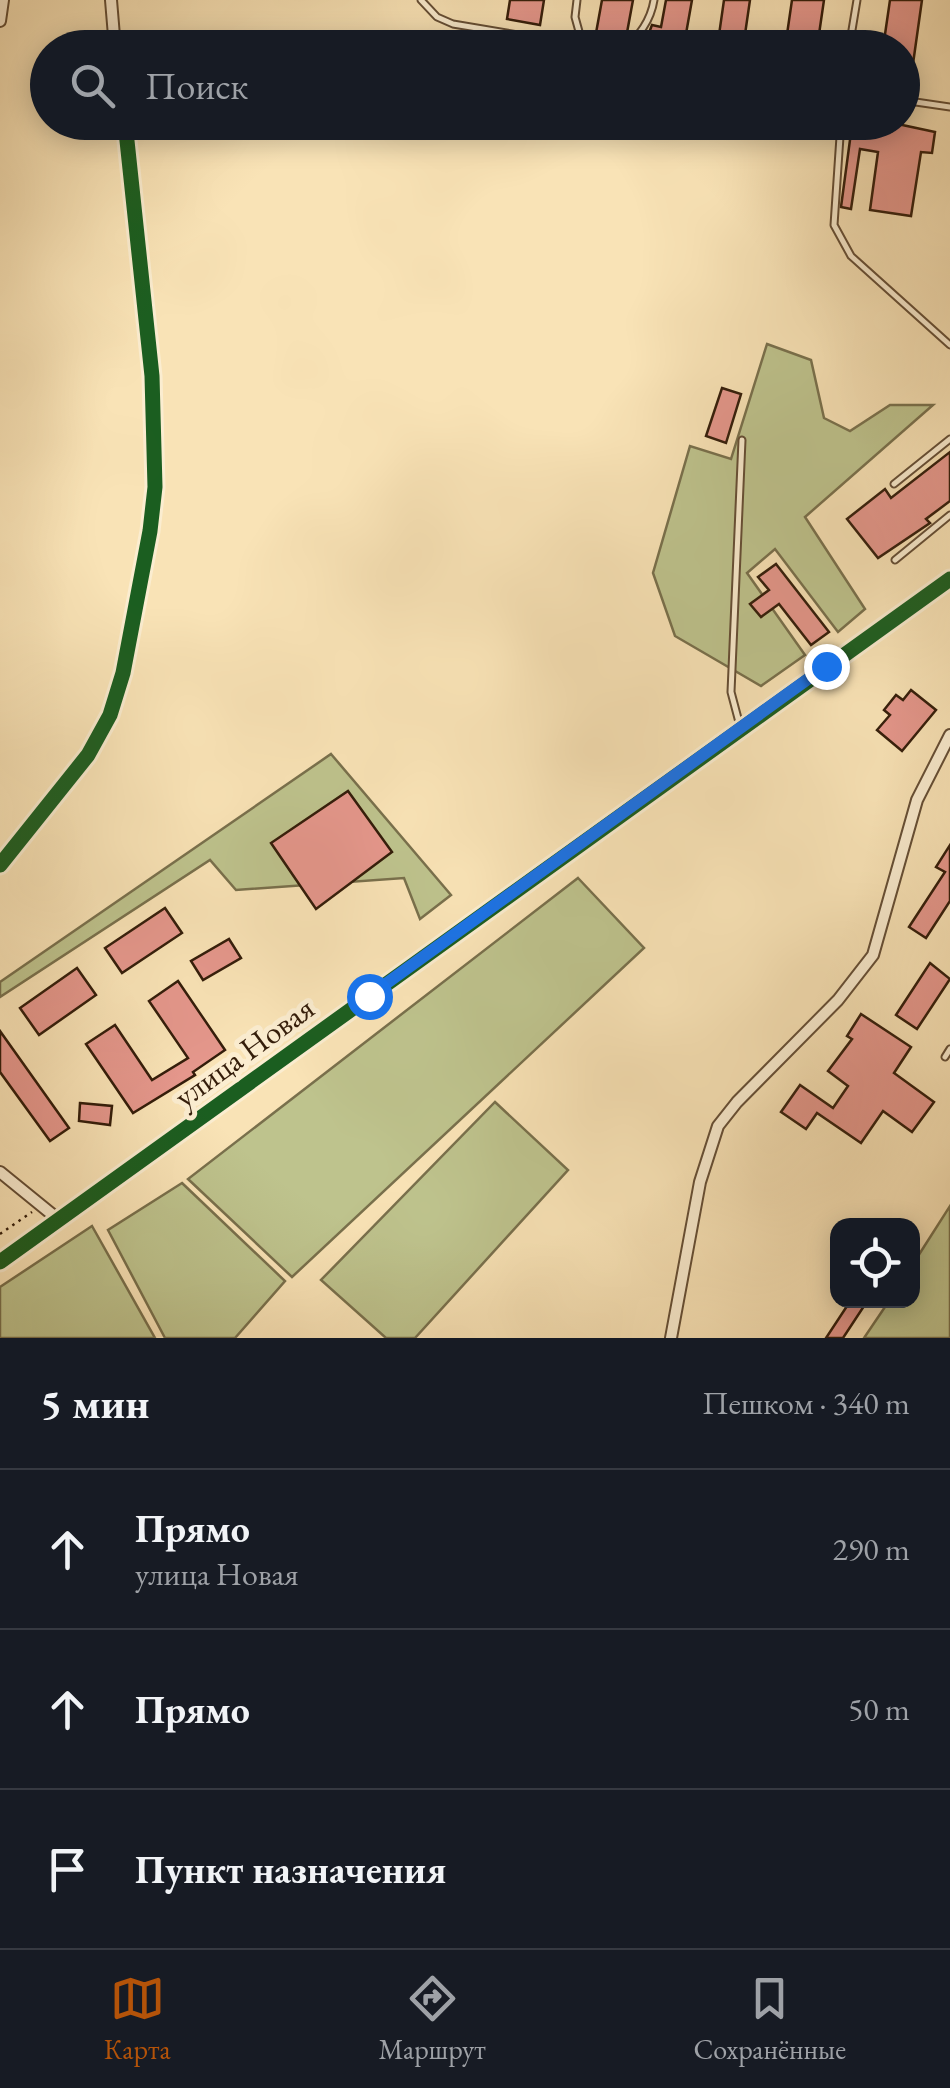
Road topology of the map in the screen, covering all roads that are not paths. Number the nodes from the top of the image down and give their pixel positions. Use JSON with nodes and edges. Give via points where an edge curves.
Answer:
{"nodes":[{"id":1,"x":3,"y":0,"type":"edge"},
{"id":2,"x":110,"y":0,"type":"edge"},
{"id":3,"x":422,"y":0,"type":"edge"},
{"id":4,"x":576,"y":0,"type":"edge"},
{"id":5,"x":654,"y":0,"type":"edge"},
{"id":6,"x":856,"y":0,"type":"edge"},
{"id":7,"x":0,"y":21,"type":"edge"},
{"id":8,"x":113,"y":30,"type":"edge"},
{"id":9,"x":488,"y":30,"type":"edge"},
{"id":10,"x":579,"y":30,"type":"edge"},
{"id":11,"x":640,"y":30,"type":"edge"},
{"id":12,"x":852,"y":30,"type":"edge"},
{"id":13,"x":920,"y":103,"type":"edge"},
{"id":14,"x":950,"y":107,"type":"edge"},
{"id":15,"x":127,"y":140,"type":"edge"},
{"id":16,"x":839,"y":140,"type":"edge"},
{"id":17,"x":950,"y":345,"type":"edge"},
{"id":18,"x":950,"y":439,"type":"edge"},
{"id":19,"x":742,"y":440,"type":"dead end"},
{"id":20,"x":894,"y":484,"type":"dead end"},
{"id":21,"x":950,"y":515,"type":"edge"},
{"id":22,"x":896,"y":560,"type":"dead end"},
{"id":23,"x":950,"y":579,"type":"edge"},
{"id":24,"x":740,"y":727,"type":"junction"},
{"id":25,"x":950,"y":735,"type":"edge"},
{"id":26,"x":0,"y":865,"type":"edge"},
{"id":27,"x":950,"y":1049,"type":"edge"},
{"id":28,"x":944,"y":1056,"type":"dead end"},
{"id":29,"x":0,"y":1172,"type":"edge"},
{"id":30,"x":59,"y":1220,"type":"junction"},
{"id":31,"x":0,"y":1262,"type":"edge"},
{"id":32,"x":671,"y":1338,"type":"edge"}],
"edges":[{"from":1,"to":7,"type":"street"},
{"from":2,"to":8,"type":"street"},
{"from":3,"to":9,"type":"lane","via":[[453,24]]},
{"from":4,"to":10,"type":"lane"},
{"from":5,"to":11,"type":"lane"},
{"from":6,"to":12,"type":"lane"},
{"from":13,"to":14,"type":"lane"},
{"from":15,"to":26,"type":"street","via":[[152,376],[150,530],[110,715],[88,755]]},
{"from":16,"to":17,"type":"lane","via":[[834,225],[851,256]]},
{"from":18,"to":20,"type":"lane"},
{"from":19,"to":24,"type":"lane","via":[[731,692]]},
{"from":21,"to":22,"type":"lane"},
{"from":23,"to":24,"type":"street","name":"улица Новая"},
{"from":24,"to":30,"type":"street","name":"улица Новая"},
{"from":25,"to":32,"type":"street","via":[[917,800],[873,955],[718,1126],[700,1182]]},
{"from":27,"to":28,"type":"lane"},
{"from":29,"to":30,"type":"street"},
{"from":30,"to":31,"type":"street","name":"улица Новая"}]}
